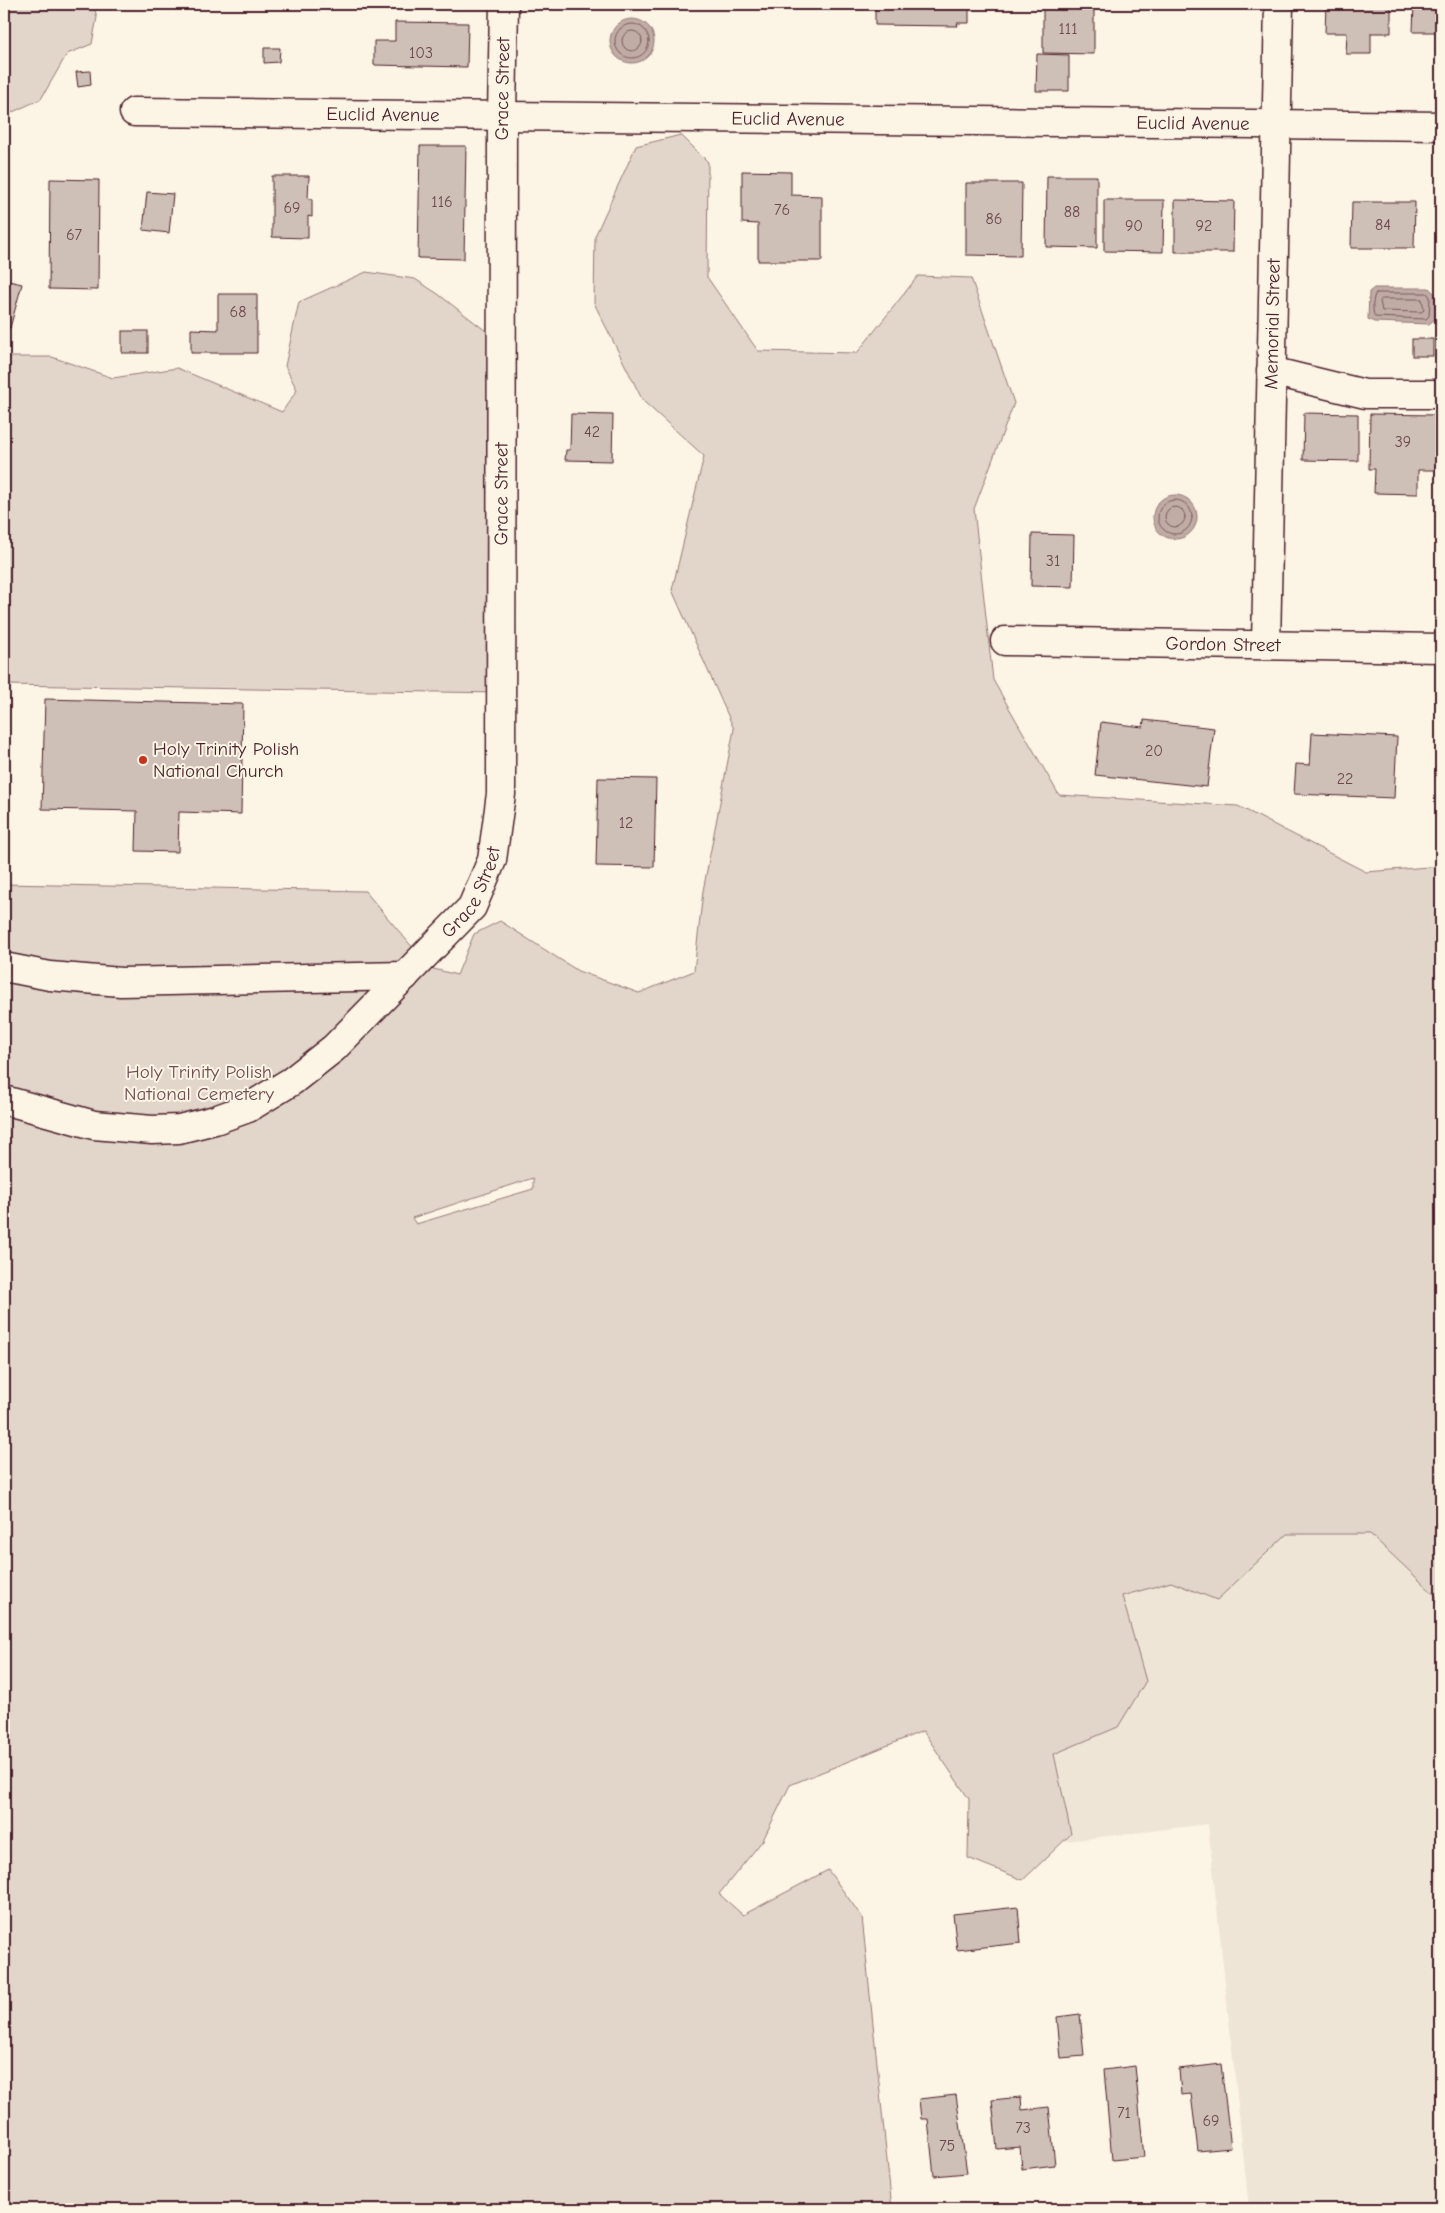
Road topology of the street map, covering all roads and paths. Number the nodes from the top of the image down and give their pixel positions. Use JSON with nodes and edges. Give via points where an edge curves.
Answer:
{"nodes":[{"id":1,"x":504,"y":4,"type":"edge"},
{"id":2,"x":1279,"y":4,"type":"edge"},
{"id":3,"x":134,"y":112,"type":"dead end"},
{"id":4,"x":502,"y":116,"type":"junction"},
{"id":5,"x":1276,"y":124,"type":"junction"},
{"id":6,"x":1441,"y":126,"type":"edge"},
{"id":7,"x":1271,"y":371,"type":"junction"},
{"id":8,"x":1441,"y":394,"type":"edge"},
{"id":9,"x":1005,"y":641,"type":"dead end"},
{"id":10,"x":1266,"y":645,"type":"junction"},
{"id":11,"x":1441,"y":648,"type":"edge"},
{"id":12,"x":4,"y":966,"type":"edge"},
{"id":13,"x":413,"y":967,"type":"junction"},
{"id":14,"x":4,"y":1100,"type":"edge"}],
"edges":[{"from":1,"to":4,"type":"street","name":"Grace Street"},
{"from":2,"to":5,"type":"street","name":"Memorial Street"},
{"from":3,"to":4,"type":"street","name":"Euclid Avenue"},
{"from":4,"to":5,"type":"street","name":"Euclid Avenue"},
{"from":4,"to":13,"type":"street","name":"Grace Street","via":[[501,794],[492,860],[472,907]]},
{"from":5,"to":6,"type":"street","name":"Euclid Avenue"},
{"from":5,"to":7,"type":"street","name":"Memorial Street"},
{"from":7,"to":8,"type":"street","via":[[1365,394]]},
{"from":7,"to":10,"type":"street","name":"Memorial Street"},
{"from":9,"to":10,"type":"street","name":"Gordon Street"},
{"from":10,"to":11,"type":"street","name":"Gordon Street"},
{"from":12,"to":13,"type":"street","via":[[50,976],[121,982]]},
{"from":13,"to":14,"type":"street","name":"Grace Street","via":[[334,1048],[292,1081],[248,1108],[215,1120],[179,1129],[94,1125]]}]}
